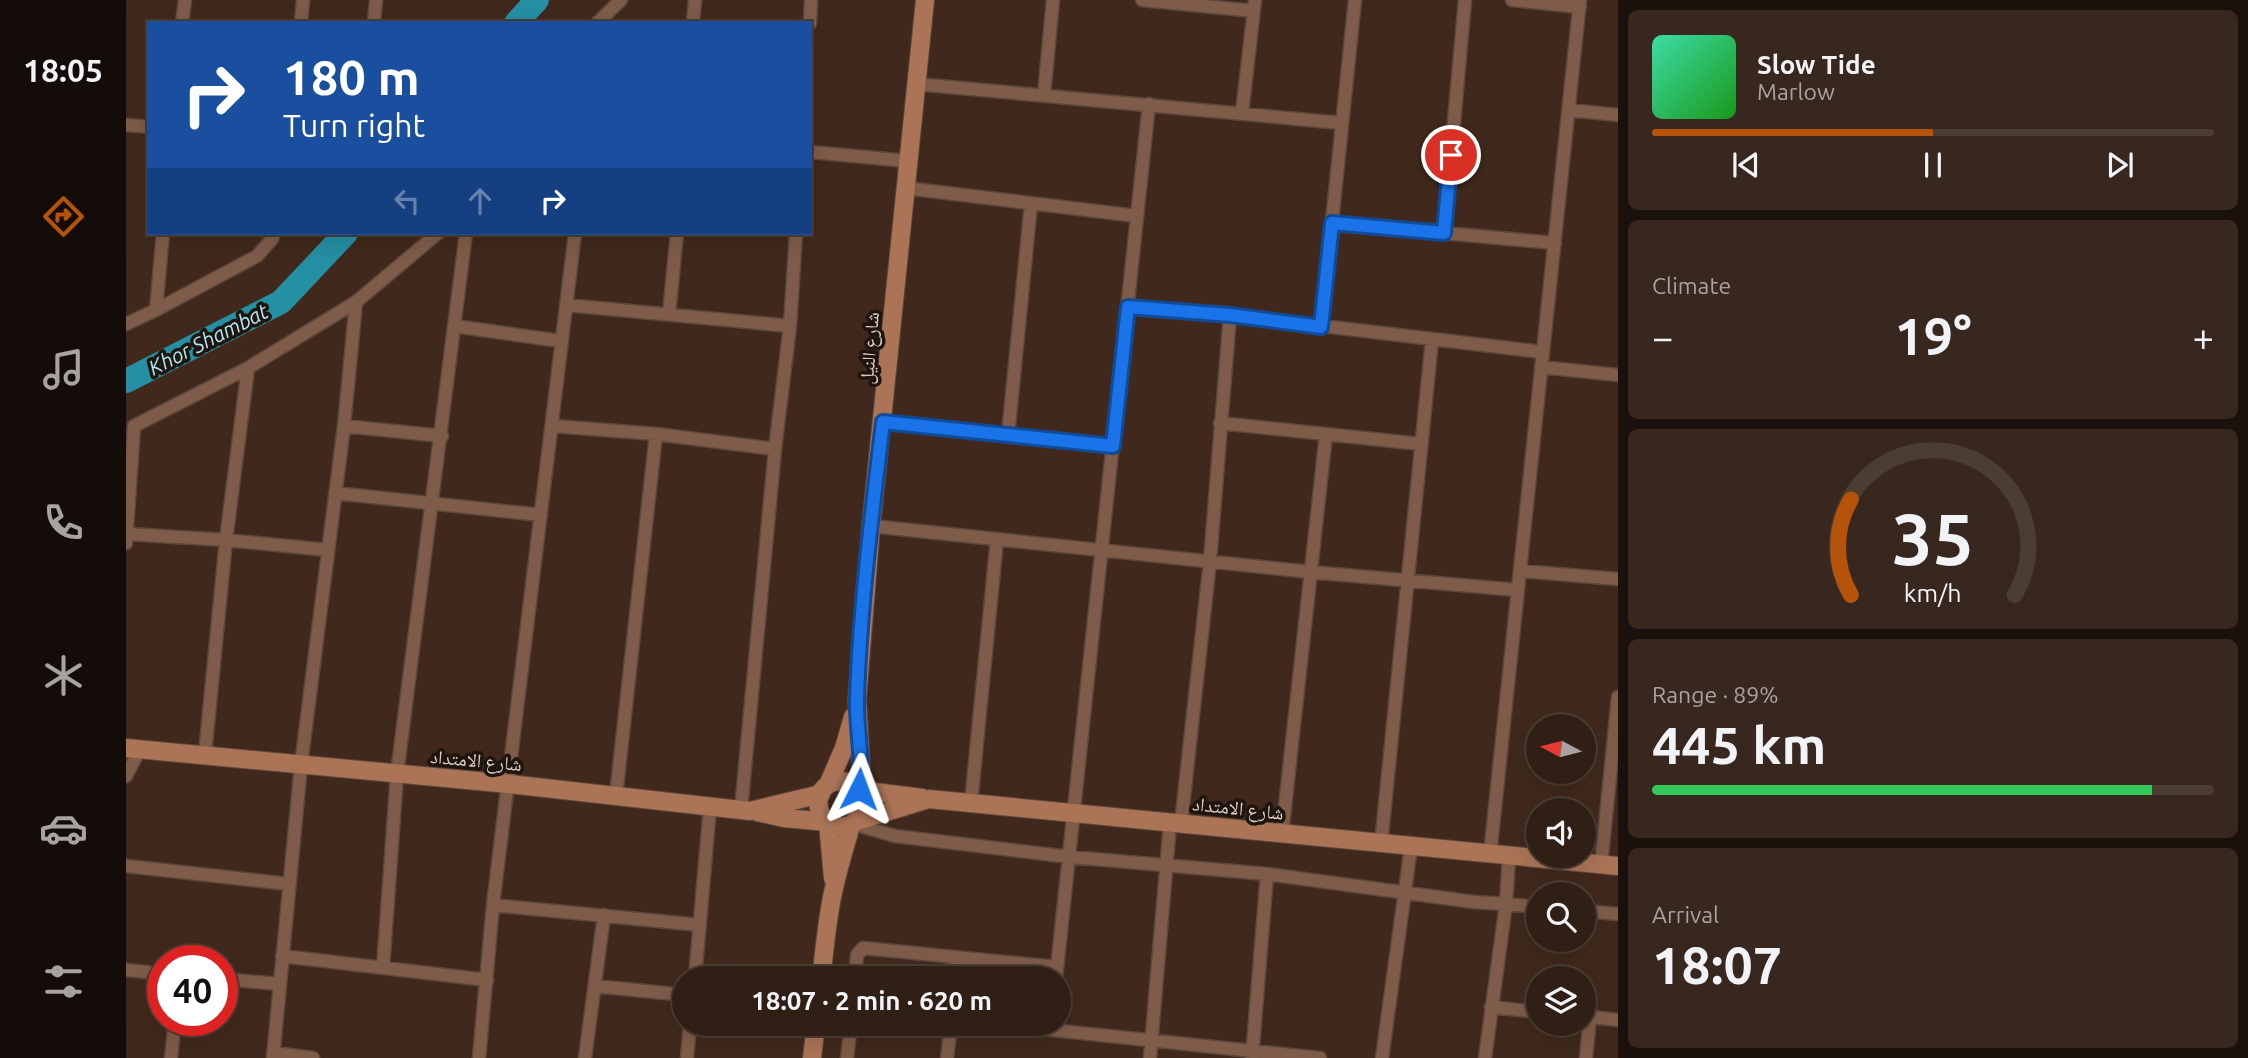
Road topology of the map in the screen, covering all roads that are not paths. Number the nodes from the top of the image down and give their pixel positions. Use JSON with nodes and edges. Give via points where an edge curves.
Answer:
{"nodes":[{"id":1,"x":185,"y":0,"type":"edge"},
{"id":2,"x":303,"y":0,"type":"edge"},
{"id":3,"x":376,"y":0,"type":"edge"},
{"id":4,"x":621,"y":0,"type":"edge"},
{"id":5,"x":695,"y":0,"type":"edge"},
{"id":6,"x":811,"y":0,"type":"edge"},
{"id":7,"x":925,"y":0,"type":"edge"},
{"id":8,"x":1054,"y":0,"type":"edge"},
{"id":9,"x":1142,"y":0,"type":"edge"},
{"id":10,"x":1355,"y":0,"type":"edge"},
{"id":11,"x":1465,"y":0,"type":"edge"},
{"id":12,"x":1511,"y":0,"type":"edge"},
{"id":13,"x":1580,"y":4,"type":"edge"},
{"id":14,"x":1254,"y":5,"type":"edge"},
{"id":15,"x":182,"y":21,"type":"edge"},
{"id":16,"x":301,"y":21,"type":"edge"},
{"id":17,"x":374,"y":21,"type":"edge"},
{"id":18,"x":599,"y":21,"type":"edge"},
{"id":19,"x":693,"y":21,"type":"edge"},
{"id":20,"x":810,"y":21,"type":"edge"},
{"id":21,"x":916,"y":84,"type":"junction"},
{"id":22,"x":1044,"y":95,"type":"junction"},
{"id":23,"x":1149,"y":104,"type":"junction"},
{"id":24,"x":1569,"y":110,"type":"junction"},
{"id":25,"x":1242,"y":113,"type":"junction"},
{"id":26,"x":1618,"y":115,"type":"edge"},
{"id":27,"x":1342,"y":123,"type":"junction"},
{"id":28,"x":126,"y":125,"type":"edge"},
{"id":29,"x":147,"y":127,"type":"edge"},
{"id":30,"x":812,"y":152,"type":"edge"},
{"id":31,"x":908,"y":161,"type":"junction"},
{"id":32,"x":905,"y":188,"type":"junction"},
{"id":33,"x":1031,"y":204,"type":"junction"},
{"id":34,"x":1137,"y":216,"type":"junction"},
{"id":35,"x":1332,"y":223,"type":"junction"},
{"id":36,"x":1444,"y":233,"type":"junction"},
{"id":37,"x":163,"y":235,"type":"edge"},
{"id":38,"x":273,"y":235,"type":"edge"},
{"id":39,"x":436,"y":235,"type":"edge"},
{"id":40,"x":466,"y":235,"type":"edge"},
{"id":41,"x":575,"y":235,"type":"edge"},
{"id":42,"x":677,"y":235,"type":"edge"},
{"id":43,"x":796,"y":235,"type":"edge"},
{"id":44,"x":1555,"y":243,"type":"junction"},
{"id":45,"x":356,"y":302,"type":"junction"},
{"id":46,"x":566,"y":306,"type":"junction"},
{"id":47,"x":1128,"y":307,"type":"junction"},
{"id":48,"x":156,"y":310,"type":"junction"},
{"id":49,"x":669,"y":314,"type":"junction"},
{"id":50,"x":1230,"y":315,"type":"junction"},
{"id":51,"x":126,"y":324,"type":"edge"},
{"id":52,"x":790,"y":326,"type":"junction"},
{"id":53,"x":454,"y":327,"type":"junction"},
{"id":54,"x":1321,"y":327,"type":"junction"},
{"id":55,"x":1432,"y":340,"type":"junction"},
{"id":56,"x":561,"y":341,"type":"junction"},
{"id":57,"x":1542,"y":352,"type":"junction"},
{"id":58,"x":1541,"y":367,"type":"junction"},
{"id":59,"x":248,"y":368,"type":"junction"},
{"id":60,"x":1618,"y":374,"type":"edge"},
{"id":61,"x":883,"y":422,"type":"junction"},
{"id":62,"x":1220,"y":422,"type":"junction"},
{"id":63,"x":344,"y":426,"type":"junction"},
{"id":64,"x":553,"y":426,"type":"junction"},
{"id":65,"x":130,"y":429,"type":"edge"},
{"id":66,"x":1326,"y":434,"type":"junction"},
{"id":67,"x":656,"y":435,"type":"junction"},
{"id":68,"x":1008,"y":435,"type":"junction"},
{"id":69,"x":442,"y":436,"type":"junction"},
{"id":70,"x":1421,"y":444,"type":"junction"},
{"id":71,"x":1113,"y":446,"type":"junction"},
{"id":72,"x":775,"y":449,"type":"junction"},
{"id":73,"x":335,"y":493,"type":"junction"},
{"id":74,"x":433,"y":504,"type":"junction"},
{"id":75,"x":541,"y":515,"type":"junction"},
{"id":76,"x":871,"y":526,"type":"junction"},
{"id":77,"x":127,"y":534,"type":"edge"},
{"id":78,"x":997,"y":539,"type":"junction"},
{"id":79,"x":226,"y":540,"type":"junction"},
{"id":80,"x":126,"y":543,"type":"edge"},
{"id":81,"x":328,"y":550,"type":"junction"},
{"id":82,"x":1103,"y":551,"type":"junction"},
{"id":83,"x":1210,"y":561,"type":"junction"},
{"id":84,"x":1520,"y":571,"type":"junction"},
{"id":85,"x":1311,"y":572,"type":"junction"},
{"id":86,"x":1409,"y":579,"type":"junction"},
{"id":87,"x":1618,"y":579,"type":"edge"},
{"id":88,"x":1517,"y":590,"type":"junction"},
{"id":89,"x":1618,"y":697,"type":"edge"},
{"id":90,"x":857,"y":700,"type":"junction"},
{"id":91,"x":133,"y":748,"type":"edge"},
{"id":92,"x":205,"y":754,"type":"junction"},
{"id":93,"x":301,"y":765,"type":"junction"},
{"id":94,"x":397,"y":774,"type":"junction"},
{"id":95,"x":126,"y":776,"type":"edge"},
{"id":96,"x":509,"y":784,"type":"junction"},
{"id":97,"x":824,"y":790,"type":"junction"},
{"id":98,"x":859,"y":790,"type":"junction"},
{"id":99,"x":616,"y":796,"type":"junction"},
{"id":100,"x":929,"y":799,"type":"junction"},
{"id":101,"x":971,"y":803,"type":"junction"},
{"id":102,"x":710,"y":807,"type":"junction"},
{"id":103,"x":746,"y":810,"type":"junction"},
{"id":104,"x":1075,"y":814,"type":"junction"},
{"id":105,"x":827,"y":823,"type":"junction"},
{"id":106,"x":854,"y":823,"type":"junction"},
{"id":107,"x":1176,"y":823,"type":"junction"},
{"id":108,"x":1282,"y":834,"type":"junction"},
{"id":109,"x":1381,"y":844,"type":"junction"},
{"id":110,"x":1411,"y":847,"type":"junction"},
{"id":111,"x":1490,"y":855,"type":"junction"},
{"id":112,"x":1509,"y":856,"type":"junction"},
{"id":113,"x":1070,"y":857,"type":"junction"},
{"id":114,"x":1609,"y":865,"type":"edge"},
{"id":115,"x":126,"y":866,"type":"edge"},
{"id":116,"x":1167,"y":866,"type":"junction"},
{"id":117,"x":1267,"y":874,"type":"junction"},
{"id":118,"x":289,"y":884,"type":"junction"},
{"id":119,"x":834,"y":889,"type":"junction"},
{"id":120,"x":1405,"y":892,"type":"junction"},
{"id":121,"x":1506,"y":904,"type":"junction"},
{"id":122,"x":493,"y":905,"type":"junction"},
{"id":123,"x":1526,"y":906,"type":"edge"},
{"id":124,"x":1596,"y":912,"type":"edge"},
{"id":125,"x":1618,"y":914,"type":"edge"},
{"id":126,"x":604,"y":915,"type":"junction"},
{"id":127,"x":700,"y":925,"type":"junction"},
{"id":128,"x":282,"y":956,"type":"junction"},
{"id":129,"x":956,"y":958,"type":"junction"},
{"id":130,"x":696,"y":966,"type":"edge"},
{"id":131,"x":823,"y":966,"type":"edge"},
{"id":132,"x":856,"y":966,"type":"edge"},
{"id":133,"x":956,"y":966,"type":"edge"},
{"id":134,"x":1009,"y":966,"type":"edge"},
{"id":135,"x":1057,"y":966,"type":"edge"},
{"id":136,"x":383,"y":968,"type":"junction"},
{"id":137,"x":126,"y":970,"type":"edge"},
{"id":138,"x":147,"y":972,"type":"edge"},
{"id":139,"x":238,"y":980,"type":"edge"},
{"id":140,"x":487,"y":980,"type":"junction"},
{"id":141,"x":280,"y":984,"type":"junction"},
{"id":142,"x":595,"y":986,"type":"junction"},
{"id":143,"x":672,"y":994,"type":"edge"},
{"id":144,"x":1491,"y":1007,"type":"junction"},
{"id":145,"x":1526,"y":1011,"type":"edge"},
{"id":146,"x":1596,"y":1017,"type":"edge"},
{"id":147,"x":1618,"y":1020,"type":"edge"},
{"id":148,"x":1071,"y":1029,"type":"edge"},
{"id":149,"x":173,"y":1036,"type":"edge"},
{"id":150,"x":689,"y":1036,"type":"edge"},
{"id":151,"x":815,"y":1036,"type":"edge"},
{"id":152,"x":850,"y":1036,"type":"edge"},
{"id":153,"x":950,"y":1036,"type":"edge"},
{"id":154,"x":1587,"y":1036,"type":"edge"},
{"id":155,"x":1152,"y":1039,"type":"junction"},
{"id":156,"x":1252,"y":1054,"type":"edge"},
{"id":157,"x":273,"y":1056,"type":"edge"},
{"id":158,"x":171,"y":1058,"type":"edge"},
{"id":159,"x":313,"y":1058,"type":"edge"},
{"id":160,"x":479,"y":1058,"type":"edge"},
{"id":161,"x":585,"y":1058,"type":"edge"},
{"id":162,"x":687,"y":1058,"type":"edge"},
{"id":163,"x":813,"y":1058,"type":"edge"},
{"id":164,"x":847,"y":1058,"type":"edge"},
{"id":165,"x":947,"y":1058,"type":"edge"},
{"id":166,"x":1150,"y":1058,"type":"edge"},
{"id":167,"x":1320,"y":1058,"type":"edge"},
{"id":168,"x":1382,"y":1058,"type":"edge"},
{"id":169,"x":1485,"y":1058,"type":"edge"},
{"id":170,"x":1586,"y":1058,"type":"edge"}],
"edges":[{"from":1,"to":15,"type":"street"},
{"from":2,"to":16,"type":"street"},
{"from":3,"to":17,"type":"street"},
{"from":4,"to":18,"type":"street"},
{"from":5,"to":19,"type":"street"},
{"from":6,"to":20,"type":"street"},
{"from":7,"to":21,"type":"street","name":"شارع النيل"},
{"from":8,"to":22,"type":"street"},
{"from":9,"to":14,"type":"street"},
{"from":10,"to":27,"type":"street"},
{"from":11,"to":36,"type":"street"},
{"from":12,"to":13,"type":"street"},
{"from":13,"to":24,"type":"street"},
{"from":14,"to":25,"type":"street"},
{"from":21,"to":22,"type":"street"},
{"from":21,"to":31,"type":"street","name":"شارع النيل"},
{"from":22,"to":23,"type":"street"},
{"from":23,"to":25,"type":"street"},
{"from":23,"to":34,"type":"street"},
{"from":24,"to":26,"type":"street"},
{"from":24,"to":44,"type":"street"},
{"from":25,"to":27,"type":"street"},
{"from":27,"to":35,"type":"street"},
{"from":28,"to":29,"type":"street"},
{"from":30,"to":31,"type":"street"},
{"from":31,"to":32,"type":"street","name":"شارع النيل"},
{"from":32,"to":33,"type":"street"},
{"from":32,"to":61,"type":"street","name":"شارع النيل"},
{"from":33,"to":34,"type":"street"},
{"from":33,"to":68,"type":"street"},
{"from":34,"to":47,"type":"street"},
{"from":35,"to":36,"type":"street"},
{"from":35,"to":54,"type":"street"},
{"from":36,"to":44,"type":"street"},
{"from":37,"to":48,"type":"street"},
{"from":38,"to":48,"type":"street","via":[[257,256]]},
{"from":39,"to":45,"type":"street"},
{"from":40,"to":53,"type":"street"},
{"from":41,"to":46,"type":"street"},
{"from":42,"to":49,"type":"street"},
{"from":43,"to":52,"type":"street"},
{"from":44,"to":57,"type":"street"},
{"from":45,"to":59,"type":"street"},
{"from":45,"to":63,"type":"street"},
{"from":46,"to":49,"type":"street"},
{"from":46,"to":56,"type":"street"},
{"from":47,"to":50,"type":"street"},
{"from":47,"to":71,"type":"street"},
{"from":48,"to":51,"type":"street"},
{"from":49,"to":52,"type":"street"},
{"from":50,"to":54,"type":"street"},
{"from":50,"to":62,"type":"street"},
{"from":52,"to":72,"type":"street"},
{"from":53,"to":56,"type":"street"},
{"from":53,"to":69,"type":"street"},
{"from":54,"to":55,"type":"street"},
{"from":55,"to":57,"type":"street"},
{"from":55,"to":70,"type":"street"},
{"from":56,"to":64,"type":"street"},
{"from":57,"to":58,"type":"street"},
{"from":58,"to":60,"type":"street"},
{"from":58,"to":84,"type":"street"},
{"from":59,"to":65,"type":"street"},
{"from":59,"to":79,"type":"street"},
{"from":61,"to":68,"type":"street"},
{"from":61,"to":76,"type":"street","name":"شارع النيل"},
{"from":62,"to":66,"type":"street"},
{"from":62,"to":83,"type":"street"},
{"from":63,"to":69,"type":"street"},
{"from":63,"to":73,"type":"street"},
{"from":64,"to":67,"type":"street"},
{"from":64,"to":75,"type":"street"},
{"from":65,"to":77,"type":"street"},
{"from":66,"to":70,"type":"street"},
{"from":66,"to":85,"type":"street"},
{"from":67,"to":72,"type":"street"},
{"from":67,"to":99,"type":"street"},
{"from":68,"to":71,"type":"street"},
{"from":69,"to":74,"type":"street"},
{"from":70,"to":86,"type":"street"},
{"from":71,"to":82,"type":"street"},
{"from":72,"to":103,"type":"street"},
{"from":73,"to":74,"type":"street"},
{"from":73,"to":81,"type":"street"},
{"from":74,"to":75,"type":"street"},
{"from":74,"to":94,"type":"street"},
{"from":75,"to":96,"type":"street"},
{"from":76,"to":78,"type":"street"},
{"from":76,"to":90,"type":"street","name":"شارع النيل"},
{"from":77,"to":79,"type":"street"},
{"from":77,"to":80,"type":"street"},
{"from":78,"to":82,"type":"street"},
{"from":78,"to":101,"type":"street"},
{"from":79,"to":81,"type":"street"},
{"from":79,"to":92,"type":"street"},
{"from":81,"to":93,"type":"street"},
{"from":82,"to":83,"type":"street"},
{"from":82,"to":104,"type":"street"},
{"from":83,"to":85,"type":"street"},
{"from":83,"to":107,"type":"street"},
{"from":84,"to":87,"type":"street"},
{"from":84,"to":88,"type":"street"},
{"from":85,"to":86,"type":"street"},
{"from":85,"to":108,"type":"street"},
{"from":86,"to":88,"type":"street"},
{"from":86,"to":109,"type":"street"},
{"from":88,"to":111,"type":"street"},
{"from":89,"to":114,"type":"street"},
{"from":90,"to":97,"type":"street","name":"شارع النيل","via":[[844,748]]},
{"from":90,"to":98,"type":"street","name":"شارع النيل"},
{"from":91,"to":92,"type":"street","name":"شارع الامتداد"},
{"from":91,"to":95,"type":"street"},
{"from":92,"to":93,"type":"street","name":"شارع الامتداد"},
{"from":93,"to":94,"type":"street","name":"شارع الامتداد"},
{"from":93,"to":118,"type":"street"},
{"from":94,"to":96,"type":"street","name":"شارع الامتداد"},
{"from":94,"to":136,"type":"street"},
{"from":96,"to":99,"type":"street","name":"شارع الامتداد"},
{"from":96,"to":122,"type":"street"},
{"from":97,"to":98,"type":"street","via":[[847,782]]},
{"from":97,"to":103,"type":"street","name":"شارع الامتداد"},
{"from":97,"to":105,"type":"street","via":[[818,804]]},
{"from":98,"to":100,"type":"street"},
{"from":98,"to":106,"type":"street","via":[[864,809]]},
{"from":99,"to":102,"type":"street","name":"شارع الامتداد"},
{"from":100,"to":101,"type":"street","name":"شارع الامتداد"},
{"from":100,"to":106,"type":"street","name":"شارع الامتداد"},
{"from":101,"to":104,"type":"street","name":"شارع الامتداد"},
{"from":102,"to":103,"type":"street","name":"شارع الامتداد"},
{"from":102,"to":127,"type":"street"},
{"from":103,"to":105,"type":"street"},
{"from":104,"to":107,"type":"street","name":"شارع الامتداد"},
{"from":104,"to":113,"type":"street"},
{"from":105,"to":106,"type":"street","via":[[835,827]]},
{"from":105,"to":119,"type":"street"},
{"from":106,"to":113,"type":"street","via":[[895,836]]},
{"from":106,"to":119,"type":"street"},
{"from":107,"to":108,"type":"street","name":"شارع الامتداد"},
{"from":107,"to":116,"type":"street"},
{"from":108,"to":109,"type":"street","name":"شارع الامتداد"},
{"from":109,"to":110,"type":"street","name":"شارع الامتداد"},
{"from":110,"to":111,"type":"street","name":"شارع الامتداد"},
{"from":110,"to":120,"type":"street"},
{"from":111,"to":112,"type":"street","name":"شارع الامتداد"},
{"from":112,"to":114,"type":"street","name":"شارع الامتداد"},
{"from":112,"to":121,"type":"street"},
{"from":113,"to":116,"type":"street"},
{"from":113,"to":135,"type":"street"},
{"from":115,"to":118,"type":"street"},
{"from":116,"to":117,"type":"street"},
{"from":116,"to":155,"type":"street"},
{"from":117,"to":120,"type":"street"},
{"from":117,"to":156,"type":"street"},
{"from":118,"to":128,"type":"street"},
{"from":119,"to":131,"type":"street"},
{"from":120,"to":121,"type":"street"},
{"from":120,"to":168,"type":"street"},
{"from":121,"to":123,"type":"street"},
{"from":121,"to":144,"type":"street"},
{"from":122,"to":126,"type":"street"},
{"from":122,"to":140,"type":"street"},
{"from":124,"to":125,"type":"street"},
{"from":126,"to":127,"type":"street"},
{"from":126,"to":142,"type":"street"},
{"from":127,"to":130,"type":"street"},
{"from":128,"to":136,"type":"street"},
{"from":128,"to":141,"type":"street"},
{"from":129,"to":132,"type":"street","via":[[863,948]]},
{"from":129,"to":133,"type":"street"},
{"from":129,"to":134,"type":"street"},
{"from":136,"to":140,"type":"street"},
{"from":137,"to":138,"type":"street"},
{"from":139,"to":141,"type":"street"},
{"from":140,"to":160,"type":"street"},
{"from":141,"to":157,"type":"street"},
{"from":142,"to":143,"type":"street"},
{"from":142,"to":161,"type":"street"},
{"from":144,"to":145,"type":"street"},
{"from":144,"to":169,"type":"street"},
{"from":146,"to":147,"type":"street"},
{"from":148,"to":155,"type":"street"},
{"from":149,"to":158,"type":"street"},
{"from":150,"to":162,"type":"street"},
{"from":151,"to":163,"type":"street"},
{"from":152,"to":164,"type":"street"},
{"from":153,"to":165,"type":"street"},
{"from":154,"to":170,"type":"street"},
{"from":155,"to":156,"type":"street"},
{"from":155,"to":166,"type":"street"},
{"from":156,"to":167,"type":"street"},
{"from":157,"to":159,"type":"street"}]}
